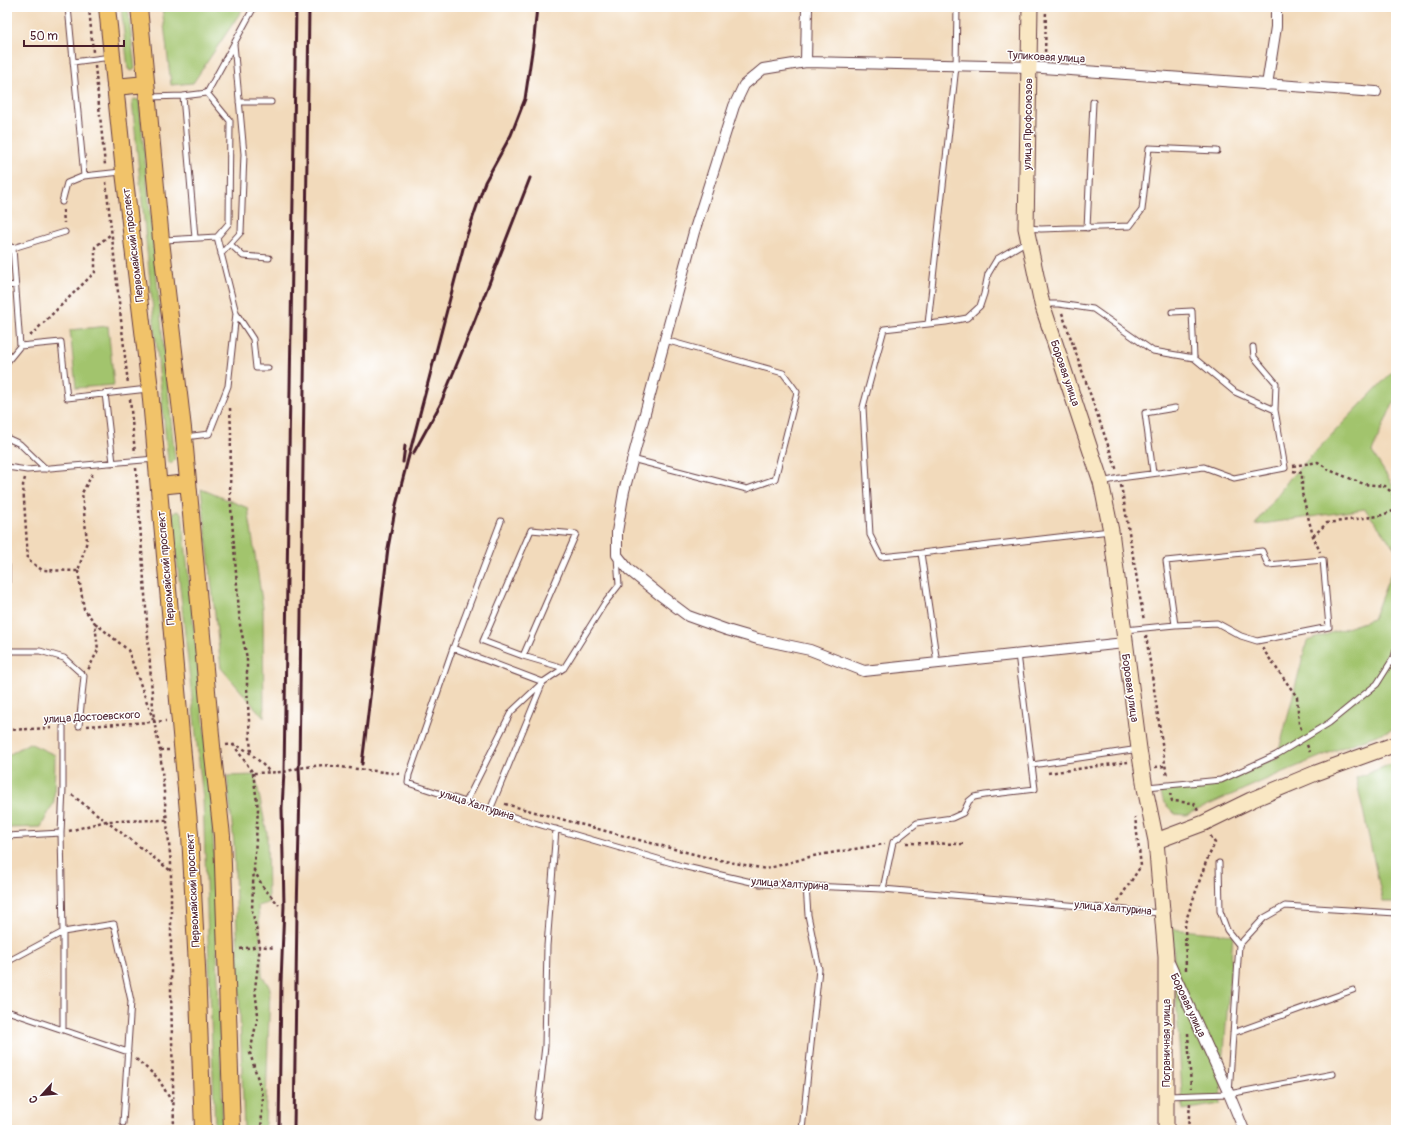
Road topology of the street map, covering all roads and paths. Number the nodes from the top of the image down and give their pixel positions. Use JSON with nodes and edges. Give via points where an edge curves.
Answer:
{"nodes":[{"id":1,"x":68,"y":7,"type":"edge"},
{"id":2,"x":89,"y":7,"type":"edge"},
{"id":3,"x":107,"y":7,"type":"edge"},
{"id":4,"x":139,"y":7,"type":"edge"},
{"id":5,"x":254,"y":7,"type":"edge"},
{"id":6,"x":807,"y":7,"type":"edge"},
{"id":7,"x":957,"y":7,"type":"edge"},
{"id":8,"x":1030,"y":7,"type":"edge"},
{"id":9,"x":1046,"y":7,"type":"edge"},
{"id":10,"x":1276,"y":7,"type":"edge"},
{"id":11,"x":234,"y":44,"type":"junction"},
{"id":12,"x":112,"y":57,"type":"junction"},
{"id":13,"x":94,"y":59,"type":"junction"},
{"id":14,"x":73,"y":62,"type":"junction"},
{"id":15,"x":806,"y":62,"type":"junction"},
{"id":16,"x":956,"y":66,"type":"junction"},
{"id":17,"x":1029,"y":67,"type":"junction"},
{"id":18,"x":1044,"y":68,"type":"junction"},
{"id":19,"x":1267,"y":84,"type":"junction"},
{"id":20,"x":115,"y":87,"type":"junction"},
{"id":21,"x":147,"y":91,"type":"junction"},
{"id":22,"x":1376,"y":92,"type":"dead end"},
{"id":23,"x":207,"y":93,"type":"junction"},
{"id":24,"x":183,"y":96,"type":"junction"},
{"id":25,"x":239,"y":102,"type":"junction"},
{"id":26,"x":271,"y":102,"type":"dead end"},
{"id":27,"x":1093,"y":102,"type":"dead end"},
{"id":28,"x":1217,"y":151,"type":"dead end"},
{"id":29,"x":124,"y":172,"type":"junction"},
{"id":30,"x":106,"y":174,"type":"junction"},
{"id":31,"x":84,"y":176,"type":"junction"},
{"id":32,"x":62,"y":202,"type":"joint"},
{"id":33,"x":1087,"y":228,"type":"junction"},
{"id":34,"x":65,"y":232,"type":"joint"},
{"id":35,"x":111,"y":233,"type":"junction"},
{"id":36,"x":1027,"y":234,"type":"junction"},
{"id":37,"x":217,"y":237,"type":"junction"},
{"id":38,"x":195,"y":238,"type":"junction"},
{"id":39,"x":161,"y":240,"type":"junction"},
{"id":40,"x":230,"y":244,"type":"junction"},
{"id":41,"x":7,"y":245,"type":"edge"},
{"id":42,"x":13,"y":248,"type":"junction"},
{"id":43,"x":221,"y":254,"type":"junction"},
{"id":44,"x":269,"y":258,"type":"dead end"},
{"id":45,"x":7,"y":285,"type":"edge"},
{"id":46,"x":16,"y":286,"type":"junction"},
{"id":47,"x":1042,"y":304,"type":"junction"},
{"id":48,"x":1059,"y":304,"type":"junction"},
{"id":49,"x":1172,"y":312,"type":"dead end"},
{"id":50,"x":236,"y":314,"type":"junction"},
{"id":51,"x":928,"y":324,"type":"junction"},
{"id":52,"x":665,"y":340,"type":"junction"},
{"id":53,"x":20,"y":346,"type":"junction"},
{"id":54,"x":1253,"y":347,"type":"dead end"},
{"id":55,"x":1194,"y":358,"type":"junction"},
{"id":56,"x":7,"y":362,"type":"edge"},
{"id":57,"x":268,"y":368,"type":"dead end"},
{"id":58,"x":228,"y":386,"type":"junction"},
{"id":59,"x":150,"y":389,"type":"junction"},
{"id":60,"x":129,"y":391,"type":"junction"},
{"id":61,"x":105,"y":393,"type":"junction"},
{"id":62,"x":1175,"y":408,"type":"dead end"},
{"id":63,"x":1275,"y":410,"type":"junction"},
{"id":64,"x":184,"y":437,"type":"junction"},
{"id":65,"x":7,"y":438,"type":"edge"},
{"id":66,"x":156,"y":459,"type":"junction"},
{"id":67,"x":632,"y":459,"type":"junction"},
{"id":68,"x":135,"y":461,"type":"junction"},
{"id":69,"x":113,"y":463,"type":"junction"},
{"id":70,"x":97,"y":464,"type":"junction"},
{"id":71,"x":7,"y":467,"type":"edge"},
{"id":72,"x":1285,"y":468,"type":"junction"},
{"id":73,"x":46,"y":469,"type":"junction"},
{"id":74,"x":1153,"y":473,"type":"junction"},
{"id":75,"x":25,"y":477,"type":"dead end"},
{"id":76,"x":1120,"y":478,"type":"junction"},
{"id":77,"x":1102,"y":482,"type":"junction"},
{"id":78,"x":188,"y":483,"type":"junction"},
{"id":79,"x":159,"y":486,"type":"junction"},
{"id":80,"x":1396,"y":502,"type":"edge"},
{"id":81,"x":1396,"y":510,"type":"edge"},
{"id":82,"x":501,"y":521,"type":"dead end"},
{"id":83,"x":1111,"y":531,"type":"junction"},
{"id":84,"x":1313,"y":536,"type":"junction"},
{"id":85,"x":921,"y":553,"type":"junction"},
{"id":86,"x":617,"y":555,"type":"junction"},
{"id":87,"x":1323,"y":560,"type":"junction"},
{"id":88,"x":7,"y":566,"type":"edge"},
{"id":89,"x":78,"y":571,"type":"junction"},
{"id":90,"x":7,"y":589,"type":"edge"},
{"id":91,"x":95,"y":623,"type":"junction"},
{"id":92,"x":1175,"y":624,"type":"junction"},
{"id":93,"x":1145,"y":629,"type":"junction"},
{"id":94,"x":1124,"y":637,"type":"junction"},
{"id":95,"x":1257,"y":641,"type":"junction"},
{"id":96,"x":453,"y":648,"type":"junction"},
{"id":97,"x":1396,"y":650,"type":"edge"},
{"id":98,"x":7,"y":651,"type":"edge"},
{"id":99,"x":1018,"y":654,"type":"junction"},
{"id":100,"x":523,"y":656,"type":"junction"},
{"id":101,"x":938,"y":662,"type":"junction"},
{"id":102,"x":564,"y":668,"type":"junction"},
{"id":103,"x":84,"y":676,"type":"junction"},
{"id":104,"x":542,"y":682,"type":"junction"},
{"id":105,"x":179,"y":720,"type":"junction"},
{"id":106,"x":154,"y":721,"type":"junction"},
{"id":107,"x":79,"y":726,"type":"joint"},
{"id":108,"x":63,"y":727,"type":"joint"},
{"id":109,"x":7,"y":730,"type":"edge"},
{"id":110,"x":1305,"y":737,"type":"junction"},
{"id":111,"x":1396,"y":744,"type":"edge"},
{"id":112,"x":1139,"y":750,"type":"junction"},
{"id":113,"x":1310,"y":752,"type":"dead end"},
{"id":114,"x":251,"y":754,"type":"junction"},
{"id":115,"x":1032,"y":765,"type":"junction"},
{"id":116,"x":1130,"y":766,"type":"dead end"},
{"id":117,"x":1165,"y":766,"type":"dead end"},
{"id":118,"x":270,"y":772,"type":"junction"},
{"id":119,"x":253,"y":773,"type":"junction"},
{"id":120,"x":409,"y":775,"type":"junction"},
{"id":121,"x":1034,"y":775,"type":"junction"},
{"id":122,"x":63,"y":788,"type":"junction"},
{"id":123,"x":1145,"y":788,"type":"junction"},
{"id":124,"x":494,"y":800,"type":"junction"},
{"id":125,"x":466,"y":802,"type":"junction"},
{"id":126,"x":1194,"y":803,"type":"dead end"},
{"id":127,"x":490,"y":810,"type":"junction"},
{"id":128,"x":1135,"y":814,"type":"dead end"},
{"id":129,"x":167,"y":820,"type":"junction"},
{"id":130,"x":106,"y":821,"type":"junction"},
{"id":131,"x":1204,"y":823,"type":"junction"},
{"id":132,"x":556,"y":829,"type":"junction"},
{"id":133,"x":61,"y":833,"type":"junction"},
{"id":134,"x":7,"y":836,"type":"edge"},
{"id":135,"x":1156,"y":841,"type":"junction"},
{"id":136,"x":893,"y":842,"type":"junction"},
{"id":137,"x":964,"y":844,"type":"dead end"},
{"id":138,"x":1219,"y":863,"type":"dead end"},
{"id":139,"x":254,"y":869,"type":"junction"},
{"id":140,"x":171,"y":871,"type":"junction"},
{"id":141,"x":806,"y":886,"type":"junction"},
{"id":142,"x":883,"y":889,"type":"junction"},
{"id":143,"x":278,"y":905,"type":"dead end"},
{"id":144,"x":1113,"y":908,"type":"junction"},
{"id":145,"x":1161,"y":913,"type":"junction"},
{"id":146,"x":1396,"y":913,"type":"edge"},
{"id":147,"x":63,"y":932,"type":"junction"},
{"id":148,"x":1239,"y":945,"type":"junction"},
{"id":149,"x":260,"y":946,"type":"junction"},
{"id":150,"x":275,"y":948,"type":"dead end"},
{"id":151,"x":225,"y":951,"type":"junction"},
{"id":152,"x":1166,"y":957,"type":"junction"},
{"id":153,"x":7,"y":962,"type":"edge"},
{"id":154,"x":1186,"y":978,"type":"dead end"},
{"id":155,"x":1353,"y":990,"type":"dead end"},
{"id":156,"x":7,"y":1011,"type":"edge"},
{"id":157,"x":1188,"y":1028,"type":"dead end"},
{"id":158,"x":63,"y":1030,"type":"junction"},
{"id":159,"x":1233,"y":1033,"type":"junction"},
{"id":160,"x":128,"y":1052,"type":"junction"},
{"id":161,"x":1333,"y":1074,"type":"dead end"},
{"id":162,"x":1229,"y":1094,"type":"junction"},
{"id":163,"x":1166,"y":1096,"type":"junction"},
{"id":164,"x":1191,"y":1096,"type":"junction"},
{"id":165,"x":174,"y":1105,"type":"junction"},
{"id":166,"x":537,"y":1117,"type":"dead end"},
{"id":167,"x":123,"y":1123,"type":"dead end"},
{"id":168,"x":174,"y":1130,"type":"edge"},
{"id":169,"x":203,"y":1130,"type":"edge"},
{"id":170,"x":232,"y":1130,"type":"edge"},
{"id":171,"x":261,"y":1130,"type":"edge"},
{"id":172,"x":802,"y":1130,"type":"edge"},
{"id":173,"x":1166,"y":1130,"type":"edge"},
{"id":174,"x":1188,"y":1130,"type":"edge"},
{"id":175,"x":1244,"y":1130,"type":"edge"}],
"edges":[{"from":1,"to":14,"type":"lane"},
{"from":2,"to":13,"type":"path"},
{"from":3,"to":12,"type":"main road","name":"Первомайский проспект"},
{"from":4,"to":21,"type":"main road"},
{"from":5,"to":11,"type":"lane"},
{"from":6,"to":15,"type":"street"},
{"from":7,"to":16,"type":"lane"},
{"from":8,"to":17,"type":"main road","name":"улица Профсоюзов"},
{"from":9,"to":18,"type":"path"},
{"from":10,"to":19,"type":"street","via":[[1276,27]]},
{"from":11,"to":23,"type":"lane"},
{"from":11,"to":25,"type":"lane"},
{"from":12,"to":13,"type":"lane"},
{"from":12,"to":20,"type":"main road","name":"Первомайский проспект"},
{"from":13,"to":14,"type":"lane"},
{"from":13,"to":30,"type":"path"},
{"from":14,"to":31,"type":"lane"},
{"from":15,"to":16,"type":"street","name":"Тупиковая улица"},
{"from":15,"to":52,"type":"street","name":"Тупиковая улица","via":[[763,69],[744,85],[734,106],[694,232]]},
{"from":16,"to":17,"type":"street","name":"Тупиковая улица"},
{"from":16,"to":51,"type":"lane"},
{"from":17,"to":18,"type":"street","name":"Тупиковая улица"},
{"from":17,"to":36,"type":"main road","name":"улица Профсоюзов"},
{"from":18,"to":19,"type":"street","name":"Тупиковая улица"},
{"from":19,"to":22,"type":"street","name":"Тупиковая улица"},
{"from":20,"to":21,"type":"main road"},
{"from":20,"to":29,"type":"main road","name":"Первомайский проспект"},
{"from":21,"to":24,"type":"lane"},
{"from":21,"to":39,"type":"main road"},
{"from":23,"to":24,"type":"lane"},
{"from":23,"to":37,"type":"lane","via":[[230,121],[229,223]]},
{"from":24,"to":38,"type":"lane"},
{"from":25,"to":26,"type":"lane"},
{"from":25,"to":40,"type":"lane","via":[[244,154],[242,232]]},
{"from":27,"to":33,"type":"lane"},
{"from":28,"to":33,"type":"lane","via":[[1149,148],[1142,210],[1130,226]]},
{"from":29,"to":30,"type":"lane"},
{"from":29,"to":59,"type":"main road","name":"Первомайский проспект"},
{"from":30,"to":31,"type":"lane"},
{"from":30,"to":35,"type":"path"},
{"from":31,"to":32,"type":"lane","via":[[67,183]]},
{"from":32,"to":34,"type":"path"},
{"from":33,"to":36,"type":"lane","via":[[1041,229]]},
{"from":34,"to":42,"type":"lane"},
{"from":35,"to":53,"type":"path","via":[[95,247],[95,272]]},
{"from":35,"to":60,"type":"path"},
{"from":36,"to":47,"type":"main road","name":"Боровая улица"},
{"from":36,"to":51,"type":"lane","via":[[997,259],[988,274],[980,306],[967,318]]},
{"from":37,"to":38,"type":"lane"},
{"from":37,"to":43,"type":"lane"},
{"from":38,"to":39,"type":"lane"},
{"from":39,"to":64,"type":"main road"},
{"from":40,"to":43,"type":"lane"},
{"from":40,"to":44,"type":"lane","via":[[243,256]]},
{"from":41,"to":42,"type":"lane"},
{"from":42,"to":46,"type":"lane"},
{"from":43,"to":50,"type":"lane"},
{"from":45,"to":46,"type":"lane"},
{"from":46,"to":53,"type":"lane"},
{"from":47,"to":48,"type":"lane"},
{"from":47,"to":77,"type":"main road","name":"Боровая улица"},
{"from":48,"to":55,"type":"lane","via":[[1093,309],[1153,351]]},
{"from":48,"to":76,"type":"path"},
{"from":49,"to":55,"type":"lane","via":[[1192,311]]},
{"from":50,"to":57,"type":"lane","via":[[253,339],[256,368]]},
{"from":50,"to":58,"type":"lane"},
{"from":51,"to":85,"type":"lane","via":[[884,329],[863,408],[870,535],[881,557]]},
{"from":52,"to":67,"type":"street","name":"Тупиковая улица"},
{"from":52,"to":67,"type":"lane","via":[[783,373],[797,392],[775,479],[747,489]]},
{"from":53,"to":56,"type":"lane"},
{"from":53,"to":61,"type":"lane","via":[[61,342],[67,398]]},
{"from":54,"to":63,"type":"lane","via":[[1254,357],[1276,383]]},
{"from":55,"to":63,"type":"lane","via":[[1235,392]]},
{"from":58,"to":64,"type":"lane","via":[[209,434]]},
{"from":58,"to":114,"type":"path","via":[[231,432],[230,494],[240,624],[247,658]]},
{"from":59,"to":60,"type":"lane"},
{"from":59,"to":66,"type":"main road","name":"Первомайский проспект"},
{"from":60,"to":61,"type":"lane"},
{"from":60,"to":68,"type":"path"},
{"from":61,"to":69,"type":"lane"},
{"from":62,"to":74,"type":"lane","via":[[1145,413]]},
{"from":63,"to":72,"type":"lane"},
{"from":64,"to":78,"type":"main road"},
{"from":65,"to":73,"type":"lane","via":[[20,444]]},
{"from":66,"to":68,"type":"lane"},
{"from":66,"to":79,"type":"main road","name":"Первомайский проспект"},
{"from":67,"to":86,"type":"street","name":"Тупиковая улица","via":[[617,532]]},
{"from":68,"to":69,"type":"lane"},
{"from":68,"to":106,"type":"path"},
{"from":69,"to":70,"type":"lane"},
{"from":70,"to":73,"type":"lane"},
{"from":70,"to":89,"type":"path","via":[[82,493],[87,541]]},
{"from":71,"to":73,"type":"lane","via":[[26,470]]},
{"from":72,"to":74,"type":"lane","via":[[1234,478],[1204,468]]},
{"from":72,"to":80,"type":"path","via":[[1318,462],[1329,470],[1364,484],[1385,486],[1394,494]]},
{"from":72,"to":84,"type":"path","via":[[1302,473],[1302,494]]},
{"from":74,"to":76,"type":"lane"},
{"from":75,"to":89,"type":"path","via":[[23,485],[28,560],[42,570]]},
{"from":76,"to":77,"type":"lane"},
{"from":76,"to":93,"type":"path"},
{"from":77,"to":83,"type":"main road","name":"Боровая улица"},
{"from":78,"to":79,"type":"main road"},
{"from":78,"to":151,"type":"main road","via":[[222,836]]},
{"from":79,"to":105,"type":"main road","name":"Первомайский проспект"},
{"from":81,"to":84,"type":"path","via":[[1379,516],[1327,523]]},
{"from":82,"to":96,"type":"lane"},
{"from":83,"to":85,"type":"lane"},
{"from":83,"to":94,"type":"main road","name":"Боровая улица"},
{"from":84,"to":87,"type":"path"},
{"from":85,"to":101,"type":"lane"},
{"from":86,"to":101,"type":"street","via":[[629,570],[688,616],[727,630],[810,650],[864,671]]},
{"from":86,"to":102,"type":"lane","via":[[619,585],[604,604]]},
{"from":87,"to":92,"type":"lane","via":[[1268,565],[1262,551],[1166,561]]},
{"from":87,"to":95,"type":"lane","via":[[1329,627]]},
{"from":88,"to":90,"type":"lane"},
{"from":89,"to":91,"type":"path","via":[[84,609]]},
{"from":91,"to":103,"type":"path","via":[[98,650]]},
{"from":91,"to":106,"type":"path","via":[[128,650]]},
{"from":92,"to":93,"type":"lane"},
{"from":92,"to":95,"type":"lane","via":[[1217,623],[1241,636]]},
{"from":93,"to":94,"type":"lane"},
{"from":93,"to":117,"type":"path"},
{"from":94,"to":99,"type":"street"},
{"from":94,"to":112,"type":"main road","name":"Боровая улица"},
{"from":95,"to":110,"type":"path","via":[[1297,697],[1299,724]]},
{"from":96,"to":104,"type":"lane"},
{"from":96,"to":120,"type":"lane"},
{"from":97,"to":110,"type":"lane","via":[[1377,684],[1329,723]]},
{"from":98,"to":103,"type":"lane","via":[[46,652],[64,658]]},
{"from":99,"to":101,"type":"street"},
{"from":99,"to":115,"type":"lane"},
{"from":100,"to":100,"type":"lane","via":[[484,641],[531,530],[576,534]]},
{"from":100,"to":102,"type":"lane"},
{"from":102,"to":104,"type":"lane"},
{"from":103,"to":107,"type":"lane"},
{"from":104,"to":124,"type":"lane"},
{"from":104,"to":125,"type":"lane","via":[[511,712]]},
{"from":105,"to":106,"type":"path","name":"улица Достоевского"},
{"from":105,"to":169,"type":"main road","name":"Первомайский проспект","via":[[190,834]]},
{"from":106,"to":107,"type":"path","name":"улица Достоевского"},
{"from":106,"to":129,"type":"path","via":[[160,750]]},
{"from":108,"to":109,"type":"path","name":"улица Достоевского"},
{"from":108,"to":122,"type":"lane"},
{"from":110,"to":113,"type":"path"},
{"from":110,"to":123,"type":"lane","via":[[1276,755],[1221,780]]},
{"from":111,"to":131,"type":"main road","via":[[1316,773]]},
{"from":112,"to":115,"type":"lane"},
{"from":112,"to":123,"type":"main road","name":"Боровая улица"},
{"from":114,"to":118,"type":"path"},
{"from":114,"to":119,"type":"path","via":[[233,744]]},
{"from":115,"to":121,"type":"lane"},
{"from":116,"to":121,"type":"path","via":[[1128,762]]},
{"from":118,"to":119,"type":"path"},
{"from":118,"to":120,"type":"path","via":[[323,765]]},
{"from":119,"to":139,"type":"path","via":[[258,808]]},
{"from":120,"to":125,"type":"lane","name":"улица Халтурина","via":[[408,783]]},
{"from":121,"to":136,"type":"lane","via":[[1035,789],[974,797],[963,813],[952,818],[917,823]]},
{"from":122,"to":130,"type":"path"},
{"from":122,"to":133,"type":"lane"},
{"from":123,"to":135,"type":"main road","name":"Боровая улица"},
{"from":124,"to":127,"type":"lane"},
{"from":124,"to":136,"type":"path","via":[[709,858],[766,869],[814,856]]},
{"from":125,"to":127,"type":"lane","name":"улица Халтурина"},
{"from":126,"to":131,"type":"path"},
{"from":127,"to":132,"type":"lane","name":"улица Халтурина"},
{"from":128,"to":144,"type":"path","via":[[1141,866]]},
{"from":129,"to":130,"type":"path"},
{"from":129,"to":140,"type":"path"},
{"from":130,"to":133,"type":"path"},
{"from":130,"to":140,"type":"path"},
{"from":131,"to":135,"type":"main road"},
{"from":131,"to":154,"type":"path","via":[[1215,843],[1185,924]]},
{"from":132,"to":141,"type":"lane","name":"улица Халтурина","via":[[682,866],[760,884]]},
{"from":132,"to":166,"type":"lane","via":[[547,946],[546,1046]]},
{"from":133,"to":134,"type":"lane"},
{"from":133,"to":147,"type":"lane"},
{"from":135,"to":145,"type":"main road","name":"Боровая улица"},
{"from":136,"to":137,"type":"path"},
{"from":136,"to":142,"type":"lane"},
{"from":138,"to":148,"type":"lane","via":[[1220,911],[1227,930]]},
{"from":139,"to":143,"type":"path","via":[[263,887]]},
{"from":139,"to":149,"type":"path","via":[[252,910]]},
{"from":140,"to":165,"type":"path"},
{"from":141,"to":142,"type":"lane","name":"улица Халтурина"},
{"from":141,"to":172,"type":"lane","via":[[808,915],[818,970]]},
{"from":142,"to":144,"type":"lane","name":"улица Халтурина"},
{"from":144,"to":145,"type":"lane","name":"улица Халтурина"},
{"from":145,"to":152,"type":"main road","name":"Боровая улица"},
{"from":146,"to":148,"type":"lane","via":[[1285,906],[1264,918]]},
{"from":147,"to":153,"type":"lane"},
{"from":147,"to":158,"type":"lane"},
{"from":147,"to":160,"type":"lane","via":[[114,924],[132,1001]]},
{"from":148,"to":159,"type":"lane"},
{"from":149,"to":150,"type":"path"},
{"from":149,"to":151,"type":"path"},
{"from":149,"to":171,"type":"path","via":[[255,989],[258,1015],[250,1053],[263,1096]]},
{"from":151,"to":170,"type":"main road"},
{"from":152,"to":162,"type":"street","name":"Боровая улица"},
{"from":152,"to":163,"type":"main road","name":"Пограничная улица"},
{"from":155,"to":159,"type":"lane"},
{"from":156,"to":158,"type":"lane"},
{"from":157,"to":164,"type":"path"},
{"from":158,"to":160,"type":"lane"},
{"from":159,"to":162,"type":"lane"},
{"from":160,"to":165,"type":"path","via":[[158,1078]]},
{"from":160,"to":167,"type":"lane"},
{"from":161,"to":162,"type":"lane"},
{"from":162,"to":164,"type":"lane"},
{"from":162,"to":175,"type":"street","name":"Боровая улица"},
{"from":163,"to":164,"type":"lane"},
{"from":163,"to":173,"type":"main road","name":"Пограничная улица"},
{"from":164,"to":174,"type":"path"},
{"from":165,"to":168,"type":"path"}]}
